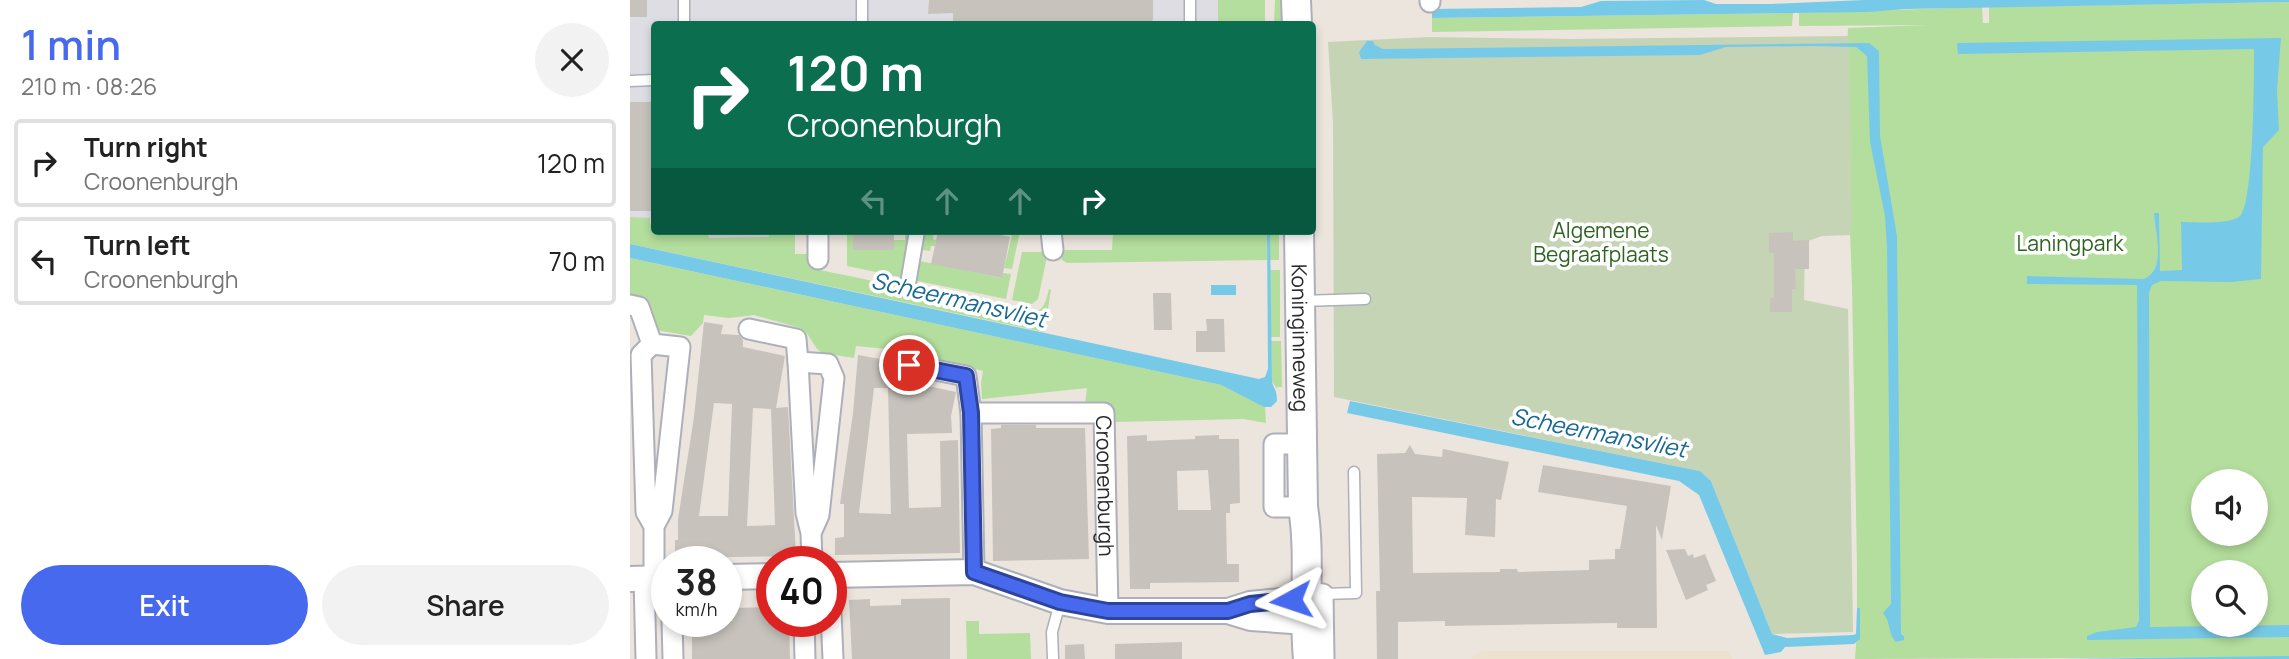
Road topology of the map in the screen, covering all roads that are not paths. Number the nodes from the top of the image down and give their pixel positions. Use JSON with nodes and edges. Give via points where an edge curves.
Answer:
{"nodes":[{"id":1,"x":684,"y":0,"type":"edge"},
{"id":2,"x":862,"y":0,"type":"edge"},
{"id":3,"x":1190,"y":0,"type":"edge"},
{"id":4,"x":1296,"y":0,"type":"edge"},
{"id":5,"x":684,"y":21,"type":"edge"},
{"id":6,"x":862,"y":21,"type":"edge"},
{"id":7,"x":1190,"y":21,"type":"edge"},
{"id":8,"x":1297,"y":21,"type":"edge"},
{"id":9,"x":651,"y":80,"type":"edge"},
{"id":10,"x":630,"y":81,"type":"edge"},
{"id":11,"x":817,"y":235,"type":"edge"},
{"id":12,"x":916,"y":235,"type":"edge"},
{"id":13,"x":1299,"y":235,"type":"edge"},
{"id":14,"x":818,"y":259,"type":"dead end"},
{"id":15,"x":908,"y":284,"type":"dead end"},
{"id":16,"x":1365,"y":299,"type":"dead end"},
{"id":17,"x":1300,"y":301,"type":"junction"},
{"id":18,"x":630,"y":305,"type":"edge"},
{"id":19,"x":749,"y":329,"type":"dead end"},
{"id":20,"x":652,"y":344,"type":"junction"},
{"id":21,"x":798,"y":362,"type":"junction"},
{"id":22,"x":909,"y":365,"type":"dead end"},
{"id":23,"x":971,"y":413,"type":"junction"},
{"id":24,"x":1354,"y":472,"type":"dead end"},
{"id":25,"x":654,"y":526,"type":"junction"},
{"id":26,"x":811,"y":533,"type":"junction"},
{"id":27,"x":811,"y":546,"type":"edge"},
{"id":28,"x":974,"y":572,"type":"junction"},
{"id":29,"x":847,"y":575,"type":"edge"},
{"id":30,"x":649,"y":578,"type":"edge"},
{"id":31,"x":1301,"y":601,"type":"junction"},
{"id":32,"x":1060,"y":602,"type":"junction"},
{"id":33,"x":1108,"y":611,"type":"junction"},
{"id":34,"x":672,"y":637,"type":"edge"},
{"id":35,"x":804,"y":637,"type":"edge"},
{"id":36,"x":832,"y":637,"type":"edge"},
{"id":37,"x":646,"y":659,"type":"edge"},
{"id":38,"x":673,"y":659,"type":"edge"},
{"id":39,"x":805,"y":659,"type":"edge"},
{"id":40,"x":832,"y":659,"type":"edge"},
{"id":41,"x":1053,"y":659,"type":"edge"},
{"id":42,"x":1295,"y":659,"type":"edge"},
{"id":43,"x":1308,"y":659,"type":"edge"},
{"id":44,"x":1324,"y":659,"type":"edge"}],
"edges":[{"from":1,"to":5,"type":"lane"},
{"from":2,"to":6,"type":"lane"},
{"from":3,"to":7,"type":"lane"},
{"from":4,"to":8,"type":"main road"},
{"from":9,"to":10,"type":"lane"},
{"from":11,"to":14,"type":"street"},
{"from":12,"to":15,"type":"street"},
{"from":13,"to":17,"type":"main road","name":"Koninginneweg"},
{"from":16,"to":17,"type":"lane"},
{"from":17,"to":31,"type":"main road","name":"Koninginneweg","via":[[1303,508],[1295,536]]},
{"from":18,"to":20,"type":"street","via":[[639,307]]},
{"from":19,"to":21,"type":"street","via":[[796,339]]},
{"from":20,"to":25,"type":"street","via":[[641,355],[646,512]]},
{"from":20,"to":25,"type":"street","via":[[680,347],[662,511]]},
{"from":21,"to":26,"type":"street"},
{"from":21,"to":26,"type":"street","via":[[828,364],[834,378],[819,515]]},
{"from":22,"to":23,"type":"street","via":[[966,376]]},
{"from":23,"to":28,"type":"street"},
{"from":23,"to":33,"type":"street","name":"Croonenburgh","via":[[1104,413]]},
{"from":24,"to":31,"type":"lane","via":[[1356,593]]},
{"from":25,"to":30,"type":"street"},
{"from":26,"to":27,"type":"street"},
{"from":28,"to":29,"type":"street"},
{"from":28,"to":32,"type":"street"},
{"from":30,"to":37,"type":"street"},
{"from":31,"to":33,"type":"street","via":[[1250,604],[1228,611]]},
{"from":31,"to":42,"type":"main road","name":"Koninginneweg"},
{"from":31,"to":43,"type":"main road","name":"Koninginneweg"},
{"from":31,"to":44,"type":"street","name":"Koninginneweg"},
{"from":32,"to":33,"type":"street"},
{"from":32,"to":41,"type":"lane","via":[[1052,632]]},
{"from":34,"to":38,"type":"street"},
{"from":35,"to":39,"type":"street"},
{"from":36,"to":40,"type":"street"}]}
